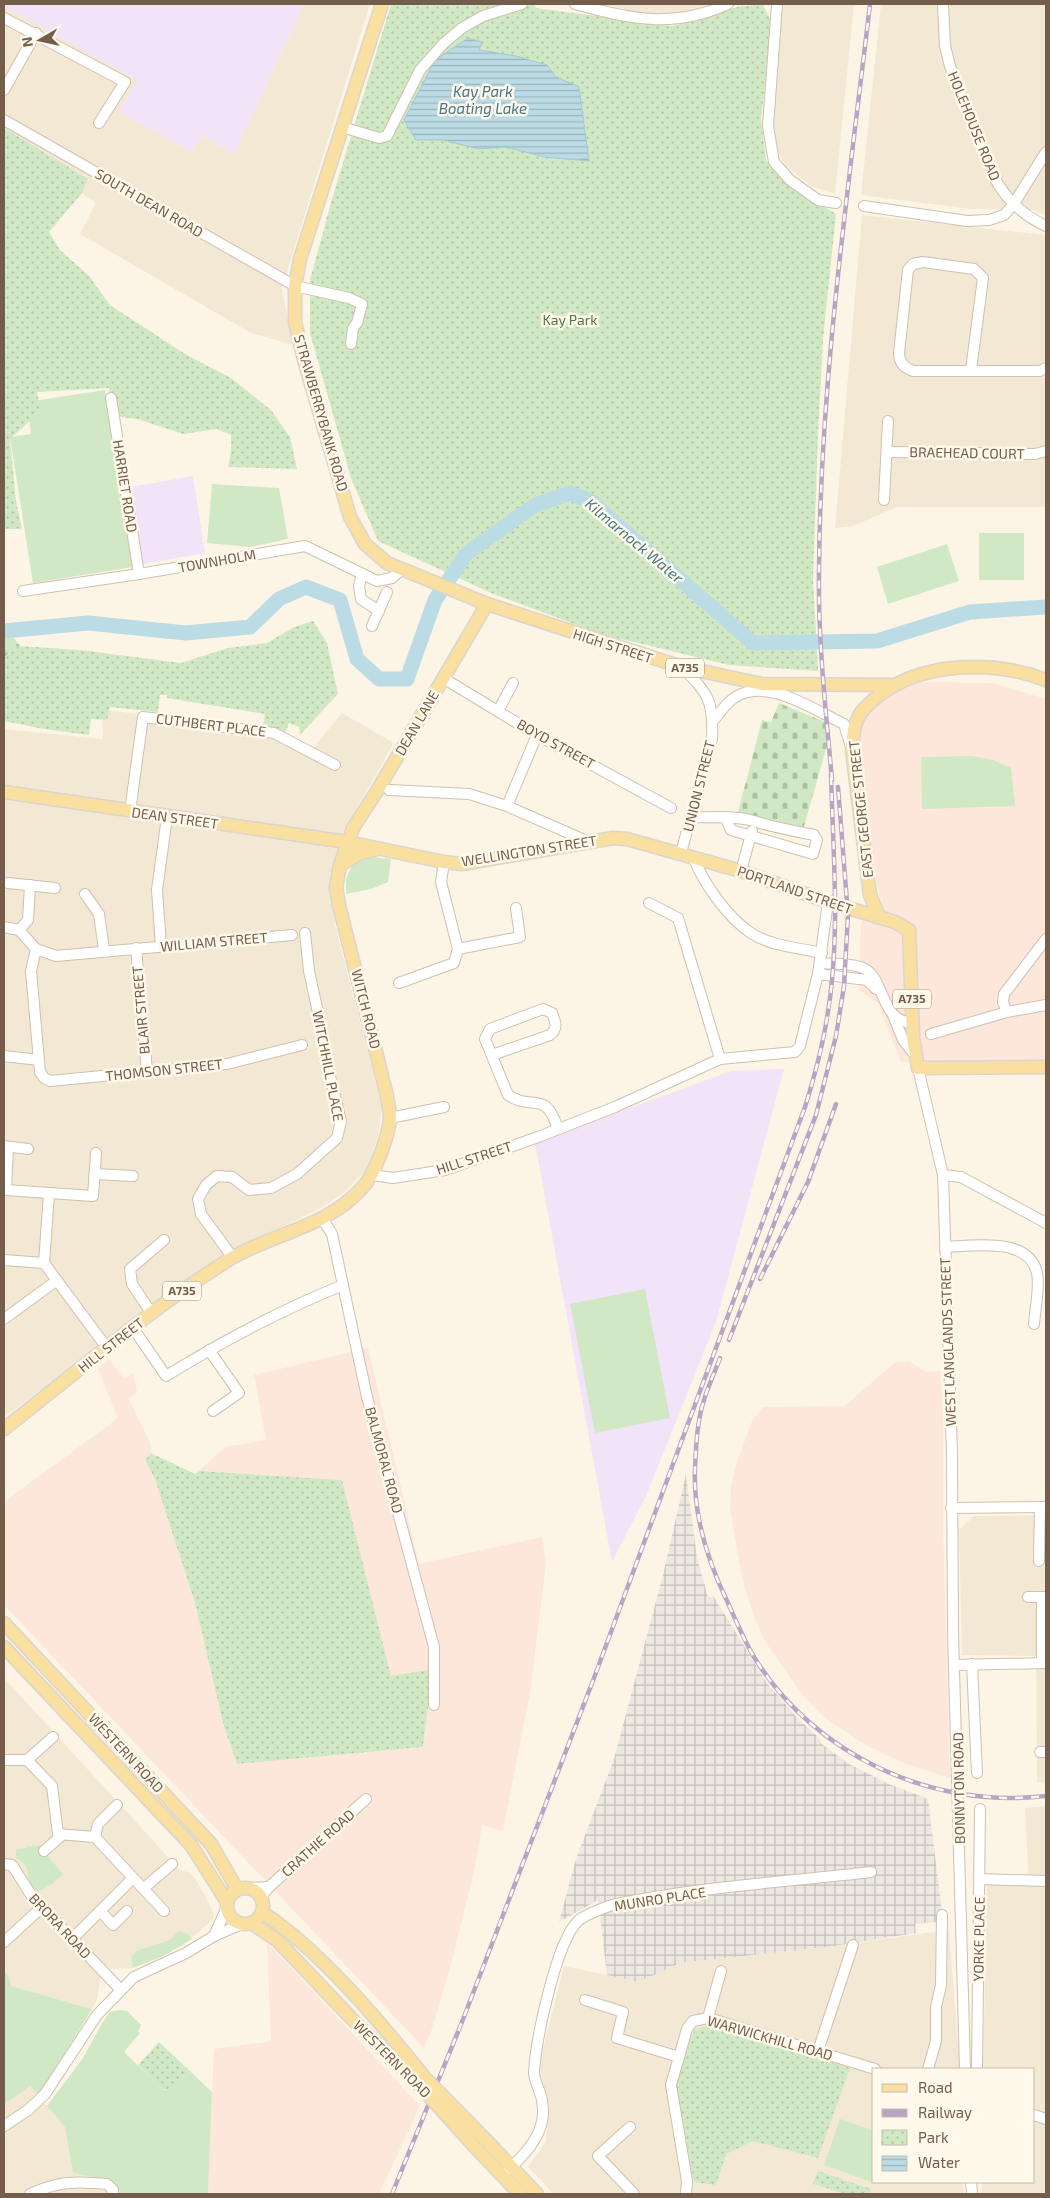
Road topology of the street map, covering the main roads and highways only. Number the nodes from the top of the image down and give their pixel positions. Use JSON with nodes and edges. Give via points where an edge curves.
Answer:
{"nodes":[{"id":1,"x":382,"y":4,"type":"edge"},
{"id":2,"x":487,"y":604,"type":"junction"},
{"id":3,"x":1042,"y":678,"type":"edge"},
{"id":4,"x":892,"y":685,"type":"junction"},
{"id":5,"x":4,"y":792,"type":"edge"},
{"id":6,"x":348,"y":842,"type":"junction"},
{"id":7,"x":380,"y":849,"type":"junction"},
{"id":8,"x":687,"y":855,"type":"joint"},
{"id":9,"x":340,"y":865,"type":"junction"},
{"id":10,"x":879,"y":917,"type":"junction"},
{"id":11,"x":1046,"y":1067,"type":"edge"},
{"id":12,"x":373,"y":1175,"type":"joint"},
{"id":13,"x":4,"y":1429,"type":"edge"},
{"id":14,"x":4,"y":1623,"type":"edge"},
{"id":15,"x":4,"y":1647,"type":"edge"},
{"id":16,"x":145,"y":1773,"type":"junction"},
{"id":17,"x":134,"y":1785,"type":"junction"},
{"id":18,"x":243,"y":1889,"type":"junction"},
{"id":19,"x":227,"y":1905,"type":"junction"},
{"id":20,"x":262,"y":1906,"type":"junction"},
{"id":21,"x":247,"y":1924,"type":"junction"},
{"id":22,"x":423,"y":2082,"type":"junction"},
{"id":23,"x":479,"y":2142,"type":"junction"},
{"id":24,"x":507,"y":2171,"type":"junction"},
{"id":25,"x":520,"y":2194,"type":"edge"},
{"id":26,"x":537,"y":2194,"type":"edge"}],
"edges":[{"from":1,"to":2,"type":"main road","name":"STRAWBERRYBANK ROAD","via":[[300,259],[295,286],[296,322],[350,517],[365,544],[388,563]]},
{"from":2,"to":4,"type":"main road","name":"HIGH STREET","number":"A735","via":[[682,668],[762,684]]},
{"from":2,"to":6,"type":"main road","name":"DEAN LANE","number":"A735","via":[[353,828]]},
{"from":3,"to":4,"type":"main road","number":"A735","via":[[1002,669],[955,668],[935,670]]},
{"from":4,"to":10,"type":"main road","name":"EAST GEORGE STREET","number":"A735","via":[[859,716],[852,750],[870,895]]},
{"from":5,"to":6,"type":"main road","name":"DEAN STREET"},
{"from":6,"to":7,"type":"main road","name":"WELLINGTON STREET","number":"A735"},
{"from":6,"to":9,"type":"main road","name":"WITCH ROAD","number":"A735"},
{"from":7,"to":8,"type":"main road","name":"WELLINGTON STREET","number":"A735","via":[[462,864],[613,838]]},
{"from":7,"to":9,"type":"main road","via":[[360,853]]},
{"from":8,"to":10,"type":"main road","name":"PORTLAND STREET","number":"A735"},
{"from":9,"to":12,"type":"main road","name":"WITCH ROAD","number":"A735","via":[[336,887],[339,905],[385,1086],[390,1118]]},
{"from":10,"to":11,"type":"main road","name":"PORTLAND STREET","number":"A735","via":[[909,930],[912,1018],[918,1068]]},
{"from":12,"to":13,"type":"main road","name":"HILL STREET","number":"A735","via":[[340,1208],[233,1258],[133,1328]]},
{"from":14,"to":16,"type":"main road","name":"WESTERN ROAD"},
{"from":15,"to":17,"type":"main road","name":"WESTERN ROAD"},
{"from":16,"to":17,"type":"main road"},
{"from":16,"to":18,"type":"main road","name":"WESTERN ROAD","via":[[211,1844]]},
{"from":17,"to":19,"type":"main road","name":"WESTERN ROAD","via":[[191,1845]]},
{"from":18,"to":19,"type":"main road"},
{"from":18,"to":20,"type":"main road","name":"WESTERN ROAD","via":[[259,1894]]},
{"from":19,"to":21,"type":"main road","name":"WESTERN ROAD","via":[[232,1918]]},
{"from":20,"to":21,"type":"main road"},
{"from":20,"to":22,"type":"main road","name":"WESTERN ROAD","via":[[346,1988]]},
{"from":21,"to":22,"type":"main road","name":"WESTERN ROAD","via":[[277,1940],[350,2017]]},
{"from":22,"to":23,"type":"main road","name":"WESTERN ROAD","bridge":true},
{"from":23,"to":24,"type":"main road"},
{"from":23,"to":24,"type":"main road","name":"WESTERN ROAD","via":[[485,2157]]},
{"from":24,"to":25,"type":"main road"},
{"from":24,"to":26,"type":"main road"}]}
